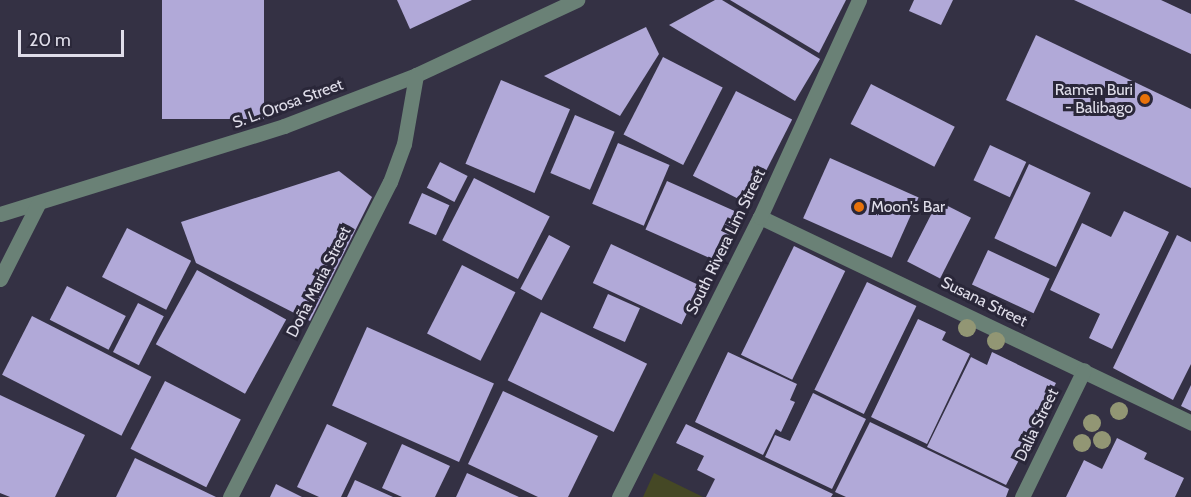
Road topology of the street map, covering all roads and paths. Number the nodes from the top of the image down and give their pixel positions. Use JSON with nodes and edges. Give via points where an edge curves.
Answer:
{"nodes":[{"id":1,"x":577,"y":0,"type":"edge"},
{"id":2,"x":859,"y":0,"type":"edge"},
{"id":3,"x":416,"y":75,"type":"junction"},
{"id":4,"x":38,"y":204,"type":"junction"},
{"id":5,"x":0,"y":214,"type":"edge"},
{"id":6,"x":760,"y":217,"type":"junction"},
{"id":7,"x":0,"y":279,"type":"edge"},
{"id":8,"x":1084,"y":370,"type":"junction"},
{"id":9,"x":1191,"y":423,"type":"edge"},
{"id":10,"x":230,"y":497,"type":"edge"},
{"id":11,"x":619,"y":497,"type":"edge"},
{"id":12,"x":1022,"y":497,"type":"edge"}],
"edges":[{"from":1,"to":3,"type":"street","name":"S. L. Orosa Street"},
{"from":2,"to":6,"type":"street","name":"South Rivera Lim Street"},
{"from":3,"to":4,"type":"street","name":"S. L. Orosa Street","via":[[284,126]]},
{"from":3,"to":10,"type":"street","name":"Doña Maria Street","via":[[404,144],[390,182]]},
{"from":4,"to":5,"type":"street","name":"S. L. Orosa Street"},
{"from":4,"to":7,"type":"street"},
{"from":6,"to":8,"type":"street","name":"Susana Street"},
{"from":6,"to":11,"type":"street","name":"South Rivera Lim Street"},
{"from":8,"to":9,"type":"street","name":"Susana Street"},
{"from":8,"to":12,"type":"street","name":"Dalia Street"}]}
